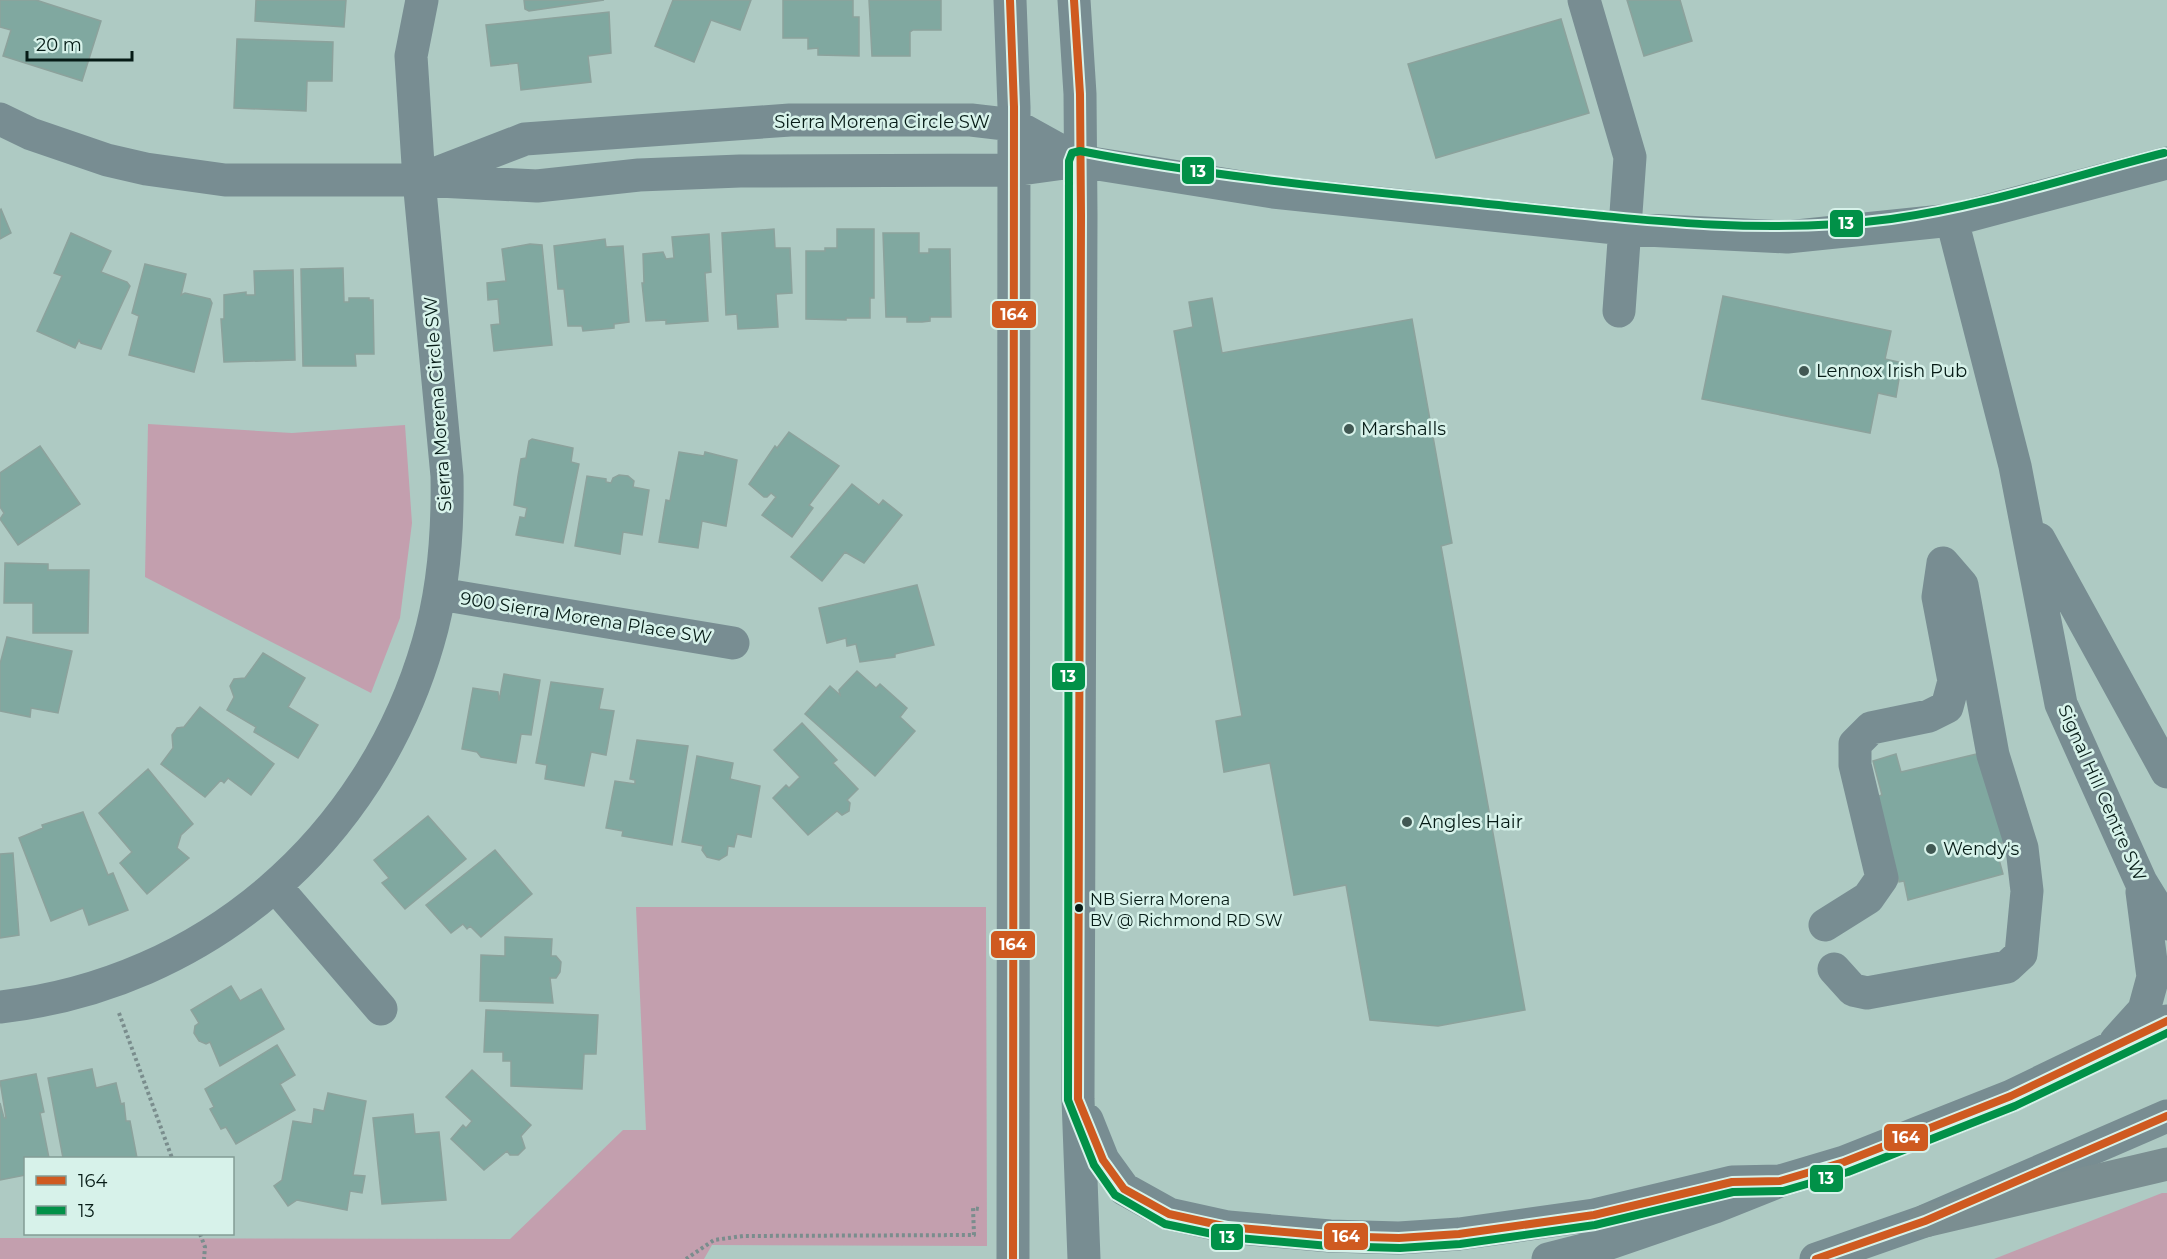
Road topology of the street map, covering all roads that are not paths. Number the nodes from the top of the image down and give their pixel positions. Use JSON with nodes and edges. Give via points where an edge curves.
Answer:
{"nodes":[{"id":1,"x":422,"y":0,"type":"edge"},
{"id":2,"x":1010,"y":0,"type":"edge"},
{"id":3,"x":1074,"y":0,"type":"edge"},
{"id":4,"x":1584,"y":0,"type":"edge"},
{"id":5,"x":0,"y":119,"type":"edge"},
{"id":6,"x":1014,"y":125,"type":"junction"},
{"id":7,"x":1079,"y":161,"type":"junction"},
{"id":8,"x":2167,"y":163,"type":"edge"},
{"id":9,"x":1013,"y":170,"type":"junction"},
{"id":10,"x":419,"y":180,"type":"junction"},
{"id":11,"x":1952,"y":220,"type":"junction"},
{"id":12,"x":1625,"y":229,"type":"junction"},
{"id":13,"x":1619,"y":311,"type":"dead end"},
{"id":14,"x":2025,"y":514,"type":"junction"},
{"id":15,"x":440,"y":594,"type":"junction"},
{"id":16,"x":733,"y":643,"type":"dead end"},
{"id":17,"x":2167,"y":772,"type":"edge"},
{"id":18,"x":2141,"y":882,"type":"junction"},
{"id":19,"x":276,"y":887,"type":"junction"},
{"id":20,"x":2167,"y":924,"type":"edge"},
{"id":21,"x":1825,"y":925,"type":"dead end"},
{"id":22,"x":1834,"y":969,"type":"dead end"},
{"id":23,"x":0,"y":1007,"type":"edge"},
{"id":24,"x":381,"y":1009,"type":"dead end"},
{"id":25,"x":2167,"y":1021,"type":"edge"},
{"id":26,"x":2109,"y":1050,"type":"junction"},
{"id":27,"x":1078,"y":1099,"type":"junction"},
{"id":28,"x":2167,"y":1116,"type":"edge"},
{"id":29,"x":2167,"y":1164,"type":"edge"},
{"id":30,"x":1780,"y":1181,"type":"junction"},
{"id":31,"x":1925,"y":1221,"type":"junction"},
{"id":32,"x":1012,"y":1259,"type":"edge"},
{"id":33,"x":1084,"y":1259,"type":"edge"},
{"id":34,"x":1548,"y":1259,"type":"edge"},
{"id":35,"x":1816,"y":1259,"type":"edge"}],
"edges":[{"from":1,"to":10,"type":"street","via":[[411,56]]},
{"from":2,"to":6,"type":"street"},
{"from":3,"to":7,"type":"street","via":[[1080,94]]},
{"from":4,"to":12,"type":"street","via":[[1630,157]]},
{"from":5,"to":10,"type":"street","name":"Sierra Morena Circle SW","via":[[69,148],[185,176],[265,181]]},
{"from":6,"to":7,"type":"street","name":"Sierra Morena Circle SW"},
{"from":6,"to":9,"type":"street"},
{"from":6,"to":10,"type":"street","name":"Sierra Morena Circle SW","via":[[971,120],[790,120],[525,139]]},
{"from":7,"to":9,"type":"street","name":"Sierra Morena Circle SW"},
{"from":7,"to":12,"type":"street","via":[[1273,192]]},
{"from":7,"to":27,"type":"street"},
{"from":8,"to":11,"type":"street"},
{"from":9,"to":10,"type":"street","name":"Sierra Morena Circle SW","via":[[728,172],[639,175],[537,186]]},
{"from":9,"to":32,"type":"street"},
{"from":10,"to":15,"type":"street","name":"Sierra Morena Circle SW","via":[[447,476],[446,545]]},
{"from":11,"to":12,"type":"street","via":[[1787,237]]},
{"from":11,"to":14,"type":"street","name":"Signal Hill Centre SW"},
{"from":12,"to":13,"type":"street"},
{"from":14,"to":17,"type":"street","name":"Signal Hill Centre SW"},
{"from":14,"to":18,"type":"street","name":"Signal Hill Centre SW","via":[[2061,705]]},
{"from":15,"to":16,"type":"street","name":"900 Sierra Morena Place SW"},
{"from":15,"to":19,"type":"street","name":"Sierra Morena Circle SW","via":[[414,688],[375,767],[311,853]]},
{"from":18,"to":20,"type":"street","name":"Signal Hill Centre SW"},
{"from":18,"to":26,"type":"street","via":[[2153,977],[2144,1010]]},
{"from":19,"to":23,"type":"street","name":"Sierra Morena Circle SW","via":[[202,938],[141,969],[59,996]]},
{"from":19,"to":24,"type":"street"},
{"from":21,"to":22,"type":"street","via":[[1868,898],[1882,878],[1855,765],[1855,744],[1871,728],[1929,716],[1947,707],[1954,681],[1938,597],[1943,563],[1962,585],[1993,755],[2022,848],[2027,891],[2021,954],[2007,967],[1867,993],[1853,990]]},
{"from":25,"to":26,"type":"street"},
{"from":26,"to":30,"type":"street","via":[[2000,1101],[1844,1162]]},
{"from":27,"to":30,"type":"street","via":[[1103,1161],[1124,1189],[1169,1214],[1228,1227],[1388,1238],[1459,1234],[1594,1215],[1732,1182]]},
{"from":27,"to":33,"type":"street"},
{"from":28,"to":31,"type":"street"},
{"from":29,"to":31,"type":"main road"},
{"from":30,"to":34,"type":"street","via":[[1618,1240]]},
{"from":31,"to":35,"type":"street"}]}
